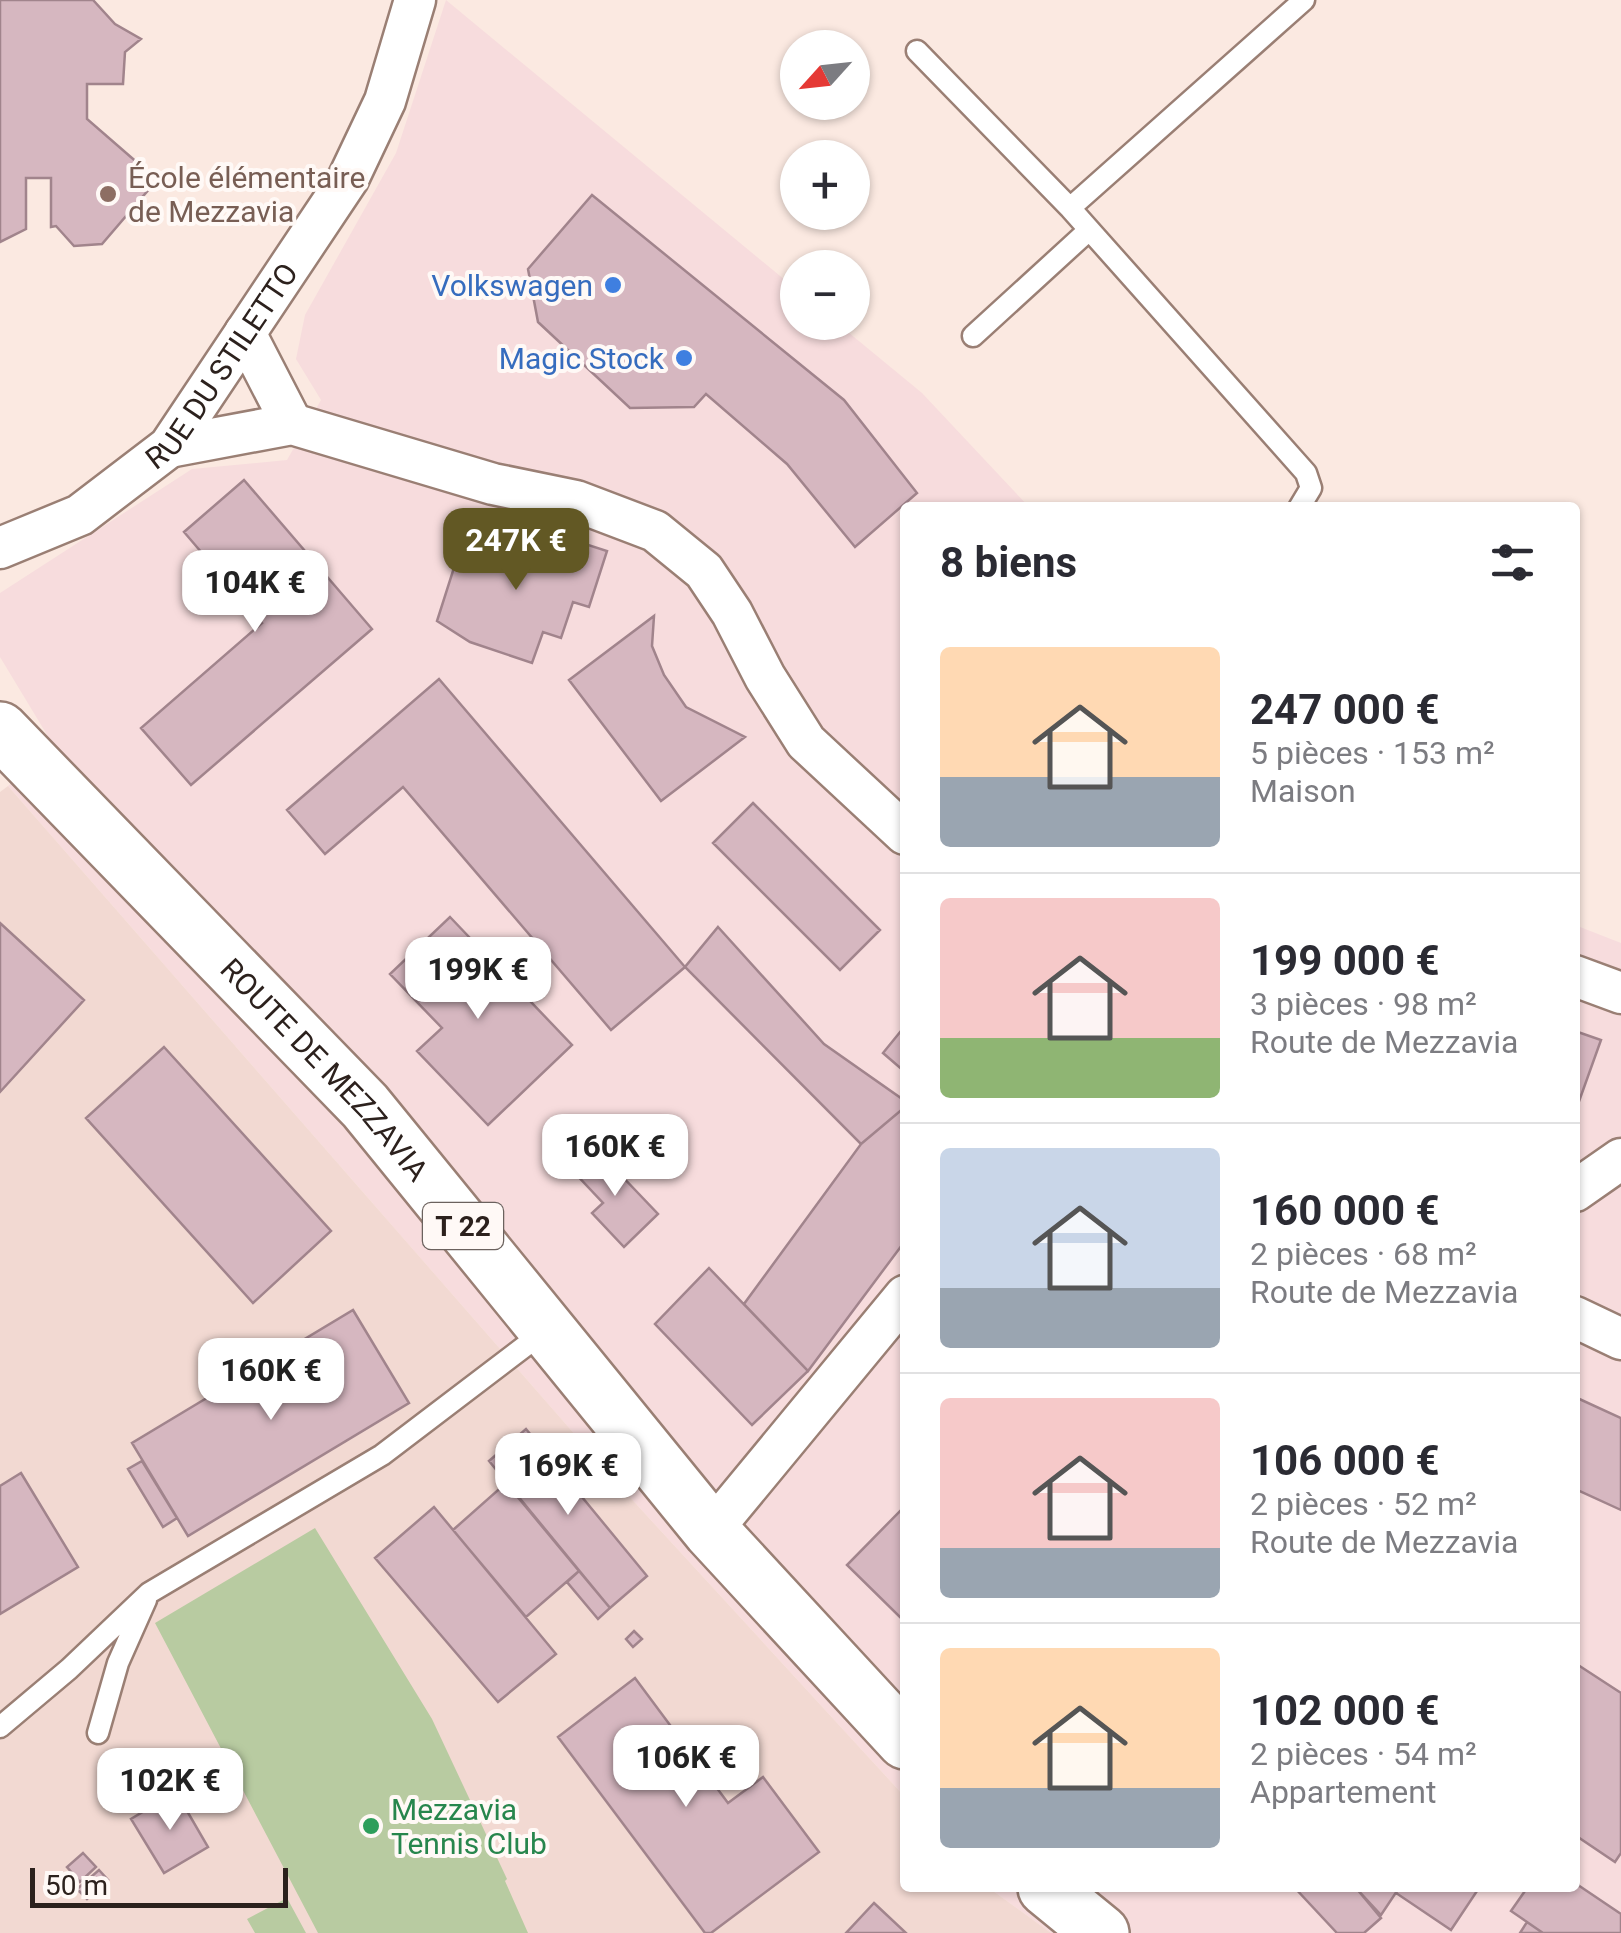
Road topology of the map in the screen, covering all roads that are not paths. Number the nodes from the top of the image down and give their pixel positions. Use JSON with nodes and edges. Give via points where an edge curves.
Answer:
{"nodes":[{"id":1,"x":415,"y":0,"type":"edge"},
{"id":2,"x":1304,"y":0,"type":"edge"},
{"id":3,"x":916,"y":51,"type":"dead end"},
{"id":4,"x":1070,"y":208,"type":"junction"},
{"id":5,"x":1089,"y":230,"type":"junction"},
{"id":6,"x":246,"y":334,"type":"junction"},
{"id":7,"x":973,"y":336,"type":"dead end"},
{"id":8,"x":292,"y":424,"type":"junction"},
{"id":9,"x":169,"y":447,"type":"junction"},
{"id":10,"x":1302,"y":502,"type":"edge"},
{"id":11,"x":0,"y":548,"type":"edge"},
{"id":12,"x":0,"y":730,"type":"edge"},
{"id":13,"x":900,"y":829,"type":"edge"},
{"id":14,"x":1580,"y":978,"type":"edge"},
{"id":15,"x":1621,"y":993,"type":"edge"},
{"id":16,"x":1621,"y":1159,"type":"edge"},
{"id":17,"x":1580,"y":1188,"type":"edge"},
{"id":18,"x":900,"y":1302,"type":"edge"},
{"id":19,"x":1580,"y":1320,"type":"edge"},
{"id":20,"x":547,"y":1329,"type":"junction"},
{"id":21,"x":1621,"y":1340,"type":"edge"},
{"id":22,"x":710,"y":1531,"type":"junction"},
{"id":23,"x":149,"y":1594,"type":"junction"},
{"id":24,"x":0,"y":1727,"type":"edge"},
{"id":25,"x":98,"y":1733,"type":"dead end"},
{"id":26,"x":900,"y":1737,"type":"edge"},
{"id":27,"x":1051,"y":1892,"type":"edge"},
{"id":28,"x":1101,"y":1933,"type":"edge"}],
"edges":[{"from":1,"to":6,"type":"street","name":"RUE DU STILETTO","via":[[385,100],[348,179]]},
{"from":2,"to":4,"type":"lane"},
{"from":3,"to":4,"type":"lane"},
{"from":4,"to":5,"type":"lane"},
{"from":5,"to":7,"type":"lane"},
{"from":5,"to":10,"type":"lane","via":[[1306,473],[1312,488]]},
{"from":6,"to":8,"type":"street"},
{"from":6,"to":9,"type":"street","name":"RUE DU STILETTO"},
{"from":8,"to":9,"type":"street"},
{"from":8,"to":13,"type":"street","via":[[493,484],[576,501],[655,531],[704,572],[806,742]]},
{"from":9,"to":11,"type":"street","name":"RUE DU STILETTO","via":[[80,515]]},
{"from":12,"to":20,"type":"main road","name":"ROUTE DE MEZZAVIA","number":"T 22","via":[[365,1106]]},
{"from":14,"to":15,"type":"street"},
{"from":16,"to":17,"type":"street"},
{"from":18,"to":22,"type":"street"},
{"from":19,"to":21,"type":"street"},
{"from":20,"to":22,"type":"main road","name":"ROUTE DE MEZZAVIA","number":"T 22"},
{"from":20,"to":23,"type":"lane","via":[[382,1455]]},
{"from":22,"to":26,"type":"main road","name":"ROUTE DE MEZZAVIA","number":"T 22"},
{"from":23,"to":24,"type":"lane"},
{"from":23,"to":25,"type":"lane","via":[[118,1663]]},
{"from":27,"to":28,"type":"main road"}]}
